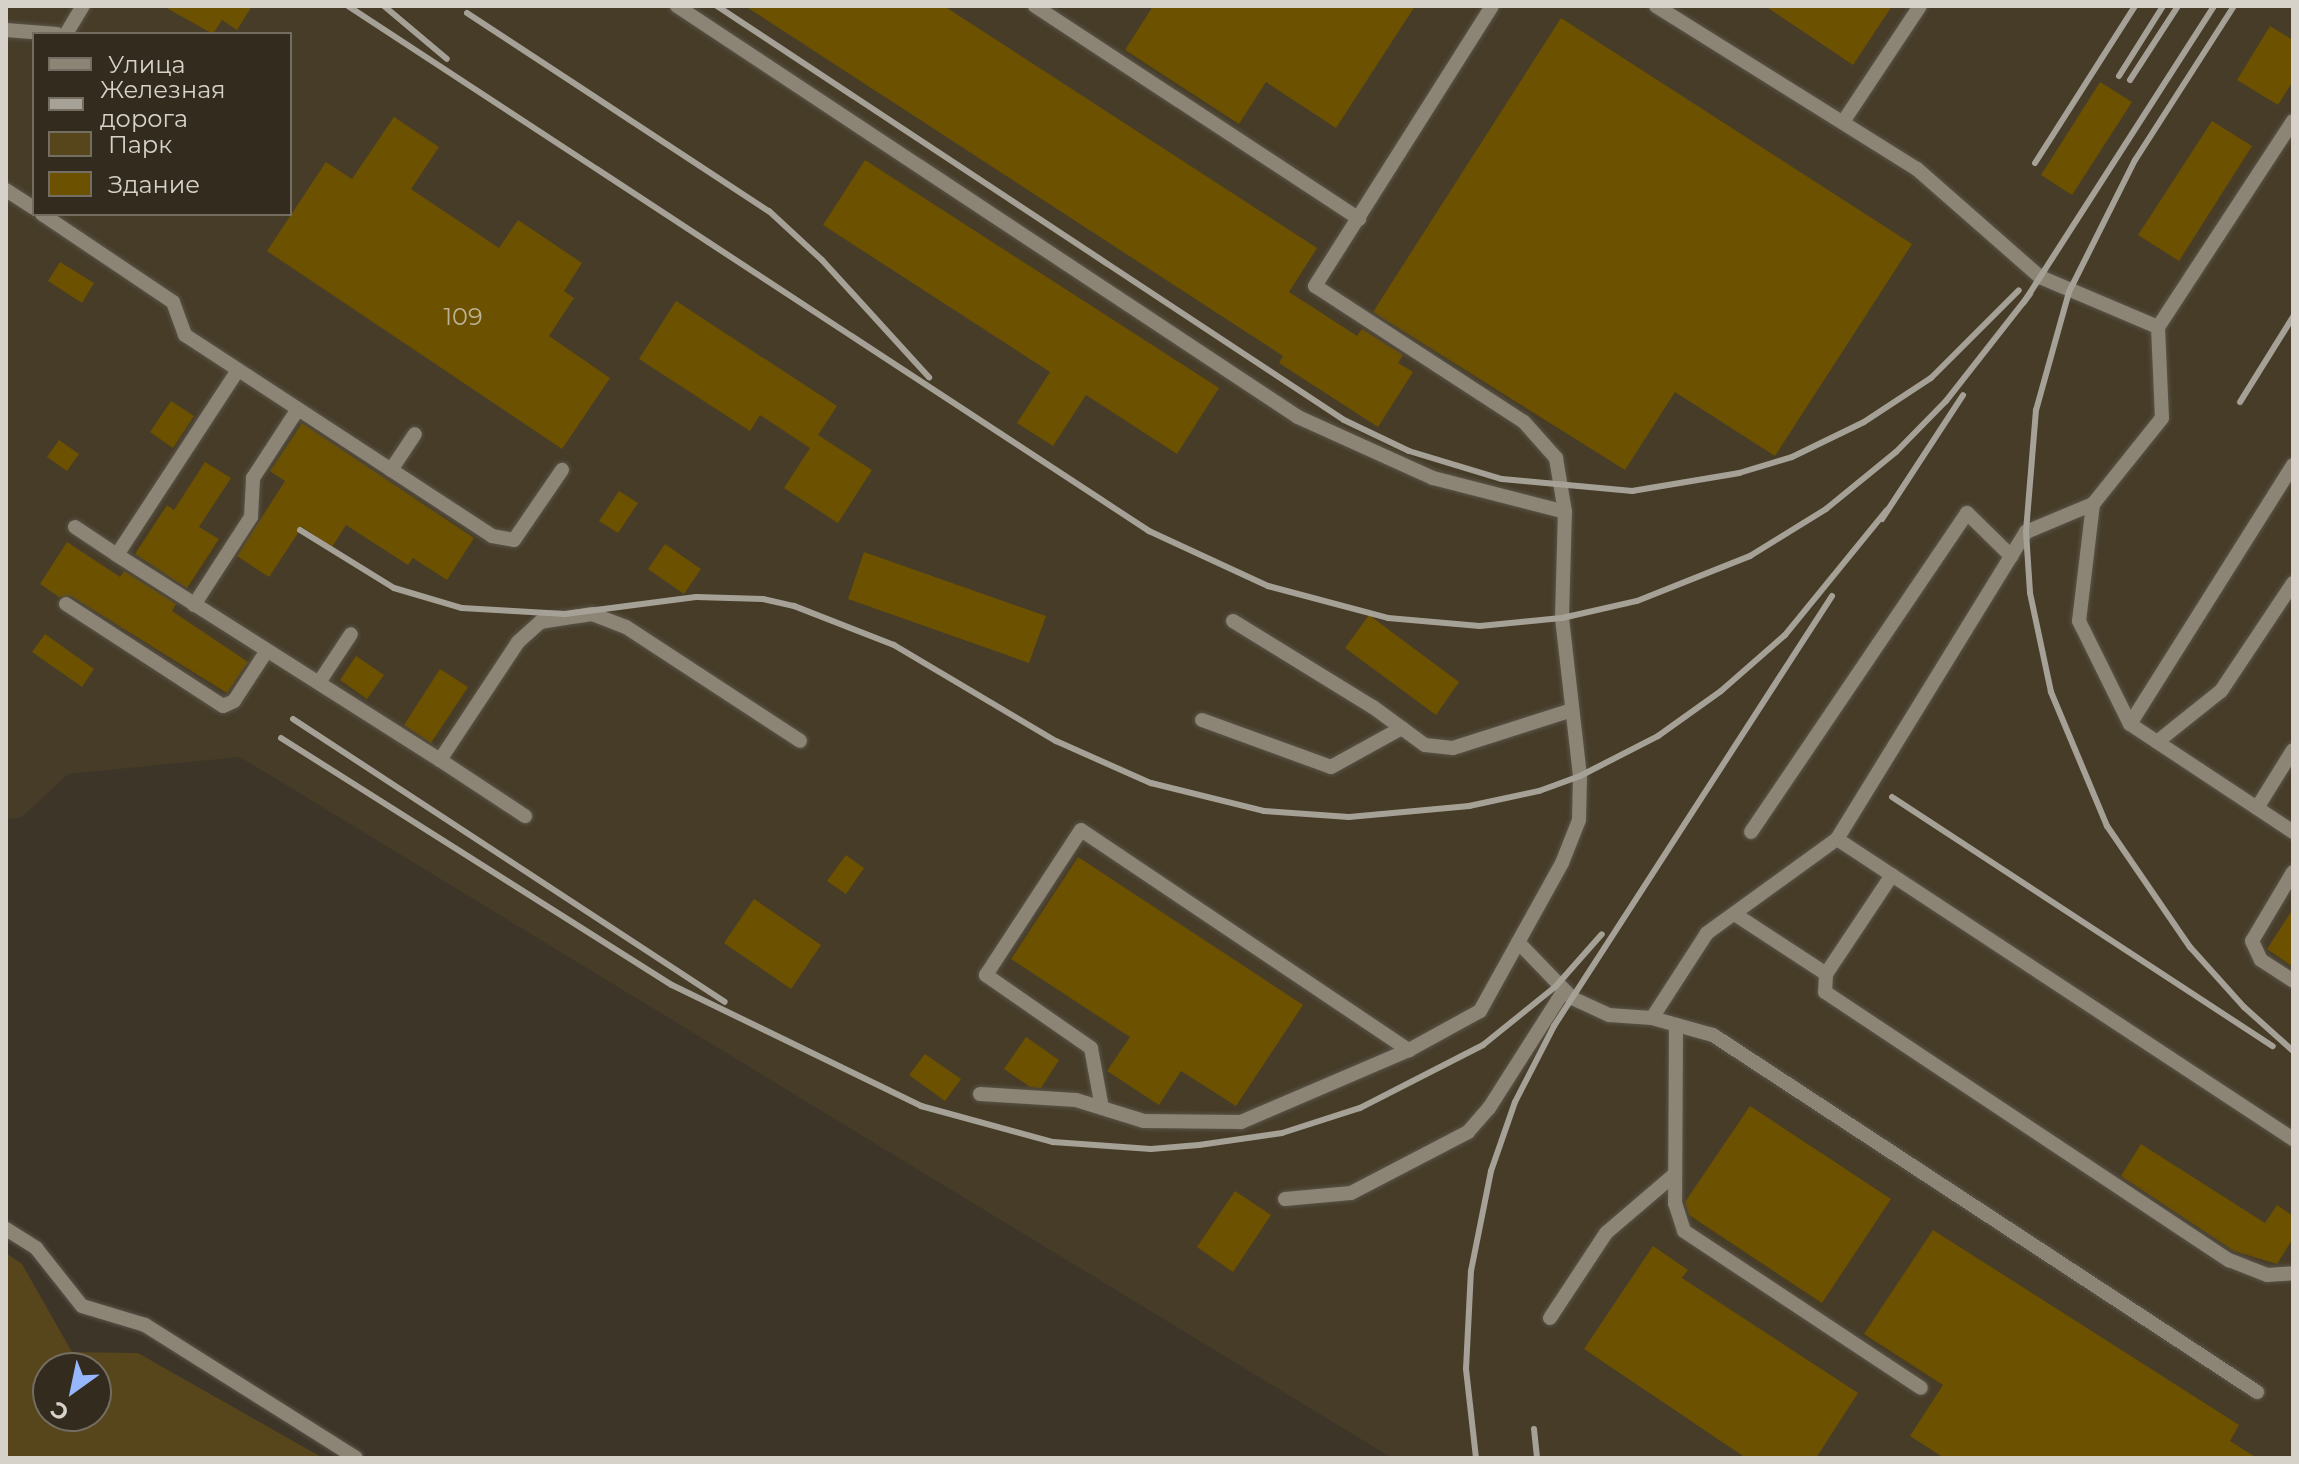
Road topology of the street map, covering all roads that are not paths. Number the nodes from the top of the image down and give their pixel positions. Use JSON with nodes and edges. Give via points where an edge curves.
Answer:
{"nodes":[{"id":1,"x":83,"y":6,"type":"edge"},
{"id":2,"x":677,"y":6,"type":"edge"},
{"id":3,"x":1035,"y":6,"type":"edge"},
{"id":4,"x":1492,"y":6,"type":"edge"},
{"id":5,"x":1656,"y":6,"type":"edge"},
{"id":6,"x":1920,"y":6,"type":"edge"},
{"id":7,"x":6,"y":30,"type":"edge"},
{"id":8,"x":32,"y":32,"type":"edge"},
{"id":9,"x":67,"y":32,"type":"edge"},
{"id":10,"x":2293,"y":121,"type":"edge"},
{"id":11,"x":1843,"y":122,"type":"junction"},
{"id":12,"x":6,"y":190,"type":"edge"},
{"id":13,"x":32,"y":207,"type":"edge"},
{"id":14,"x":45,"y":216,"type":"edge"},
{"id":15,"x":1359,"y":219,"type":"junction"},
{"id":16,"x":2158,"y":327,"type":"junction"},
{"id":17,"x":238,"y":370,"type":"junction"},
{"id":18,"x":298,"y":409,"type":"junction"},
{"id":19,"x":415,"y":434,"type":"dead end"},
{"id":20,"x":2293,"y":465,"type":"edge"},
{"id":21,"x":391,"y":470,"type":"junction"},
{"id":22,"x":562,"y":470,"type":"dead end"},
{"id":23,"x":2093,"y":504,"type":"junction"},
{"id":24,"x":1565,"y":512,"type":"junction"},
{"id":25,"x":75,"y":527,"type":"dead end"},
{"id":26,"x":117,"y":555,"type":"junction"},
{"id":27,"x":2011,"y":556,"type":"junction"},
{"id":28,"x":2293,"y":583,"type":"edge"},
{"id":29,"x":66,"y":604,"type":"dead end"},
{"id":30,"x":194,"y":605,"type":"junction"},
{"id":31,"x":1233,"y":621,"type":"dead end"},
{"id":32,"x":351,"y":634,"type":"dead end"},
{"id":33,"x":266,"y":652,"type":"junction"},
{"id":34,"x":320,"y":681,"type":"junction"},
{"id":35,"x":1572,"y":710,"type":"junction"},
{"id":36,"x":1202,"y":720,"type":"dead end"},
{"id":37,"x":2130,"y":724,"type":"junction"},
{"id":38,"x":1402,"y":728,"type":"junction"},
{"id":39,"x":800,"y":741,"type":"dead end"},
{"id":40,"x":2157,"y":742,"type":"junction"},
{"id":41,"x":2293,"y":750,"type":"edge"},
{"id":42,"x":440,"y":760,"type":"junction"},
{"id":43,"x":2257,"y":808,"type":"junction"},
{"id":44,"x":525,"y":816,"type":"dead end"},
{"id":45,"x":1751,"y":832,"type":"dead end"},
{"id":46,"x":2293,"y":832,"type":"edge"},
{"id":47,"x":1837,"y":839,"type":"junction"},
{"id":48,"x":2293,"y":872,"type":"edge"},
{"id":49,"x":1892,"y":875,"type":"junction"},
{"id":50,"x":1736,"y":915,"type":"junction"},
{"id":51,"x":1518,"y":942,"type":"junction"},
{"id":52,"x":1826,"y":974,"type":"junction"},
{"id":53,"x":2293,"y":981,"type":"edge"},
{"id":54,"x":1563,"y":992,"type":"junction"},
{"id":55,"x":1652,"y":1018,"type":"junction"},
{"id":56,"x":1676,"y":1025,"type":"junction"},
{"id":57,"x":1409,"y":1050,"type":"junction"},
{"id":58,"x":980,"y":1094,"type":"dead end"},
{"id":59,"x":1102,"y":1108,"type":"junction"},
{"id":60,"x":2293,"y":1139,"type":"edge"},
{"id":61,"x":1675,"y":1174,"type":"junction"},
{"id":62,"x":1285,"y":1199,"type":"dead end"},
{"id":63,"x":6,"y":1229,"type":"edge"},
{"id":64,"x":2293,"y":1273,"type":"edge"},
{"id":65,"x":1550,"y":1318,"type":"dead end"},
{"id":66,"x":1921,"y":1388,"type":"dead end"},
{"id":67,"x":2257,"y":1392,"type":"dead end"},
{"id":68,"x":356,"y":1458,"type":"edge"}],
"edges":[{"from":1,"to":9,"type":"street"},
{"from":2,"to":24,"type":"street","via":[[1298,417],[1433,478]]},
{"from":3,"to":15,"type":"street"},
{"from":4,"to":15,"type":"street"},
{"from":5,"to":11,"type":"street","via":[[1759,75]]},
{"from":6,"to":11,"type":"street"},
{"from":7,"to":8,"type":"street"},
{"from":10,"to":16,"type":"street"},
{"from":11,"to":16,"type":"street","via":[[1917,169],[2040,277]]},
{"from":12,"to":13,"type":"street"},
{"from":14,"to":17,"type":"street","via":[[173,302],[185,335]]},
{"from":15,"to":24,"type":"street","via":[[1315,286],[1537,432],[1556,458]]},
{"from":16,"to":23,"type":"street","via":[[2162,418]]},
{"from":17,"to":18,"type":"street"},
{"from":17,"to":26,"type":"street"},
{"from":18,"to":21,"type":"street"},
{"from":18,"to":30,"type":"street","via":[[253,478],[251,517]]},
{"from":19,"to":21,"type":"street"},
{"from":20,"to":37,"type":"street"},
{"from":21,"to":22,"type":"street","via":[[505,541],[522,531]]},
{"from":23,"to":27,"type":"street","via":[[2026,532]]},
{"from":23,"to":37,"type":"street","via":[[2079,621]]},
{"from":24,"to":35,"type":"street","via":[[1562,618]]},
{"from":25,"to":26,"type":"street"},
{"from":26,"to":30,"type":"street"},
{"from":27,"to":45,"type":"street","via":[[1967,513]]},
{"from":27,"to":47,"type":"street"},
{"from":28,"to":40,"type":"street","via":[[2221,691]]},
{"from":29,"to":33,"type":"street","via":[[223,706],[234,701]]},
{"from":30,"to":33,"type":"street"},
{"from":31,"to":38,"type":"street"},
{"from":32,"to":34,"type":"street"},
{"from":33,"to":34,"type":"street"},
{"from":34,"to":42,"type":"street"},
{"from":35,"to":38,"type":"street","via":[[1453,748],[1425,745]]},
{"from":35,"to":51,"type":"street","via":[[1579,820]]},
{"from":36,"to":38,"type":"street","via":[[1331,767]]},
{"from":37,"to":40,"type":"street"},
{"from":39,"to":42,"type":"street","via":[[626,627],[592,614],[540,622],[518,642]]},
{"from":40,"to":43,"type":"street"},
{"from":41,"to":43,"type":"street"},
{"from":42,"to":44,"type":"street"},
{"from":43,"to":46,"type":"street"},
{"from":47,"to":49,"type":"street"},
{"from":47,"to":50,"type":"street"},
{"from":48,"to":53,"type":"street","via":[[2252,941],[2261,960]]},
{"from":49,"to":52,"type":"street"},
{"from":49,"to":60,"type":"street"},
{"from":50,"to":52,"type":"street"},
{"from":50,"to":55,"type":"street","via":[[1707,933]]},
{"from":51,"to":54,"type":"street"},
{"from":51,"to":57,"type":"street","via":[[1480,1011]]},
{"from":52,"to":64,"type":"street","via":[[1825,992],[1832,999],[2229,1260],[2259,1274]]},
{"from":54,"to":55,"type":"street","via":[[1609,1015]]},
{"from":54,"to":62,"type":"street","via":[[1468,1132],[1351,1193]]},
{"from":55,"to":56,"type":"street"},
{"from":56,"to":61,"type":"street"},
{"from":56,"to":67,"type":"street","via":[[1713,1035]]},
{"from":57,"to":59,"type":"street","via":[[1241,1122],[1144,1121]]},
{"from":57,"to":59,"type":"street","via":[[1081,830],[986,975],[1091,1048]]},
{"from":58,"to":59,"type":"street","via":[[1076,1100]]},
{"from":61,"to":65,"type":"street","via":[[1606,1233]]},
{"from":61,"to":66,"type":"street","via":[[1677,1217],[1684,1231]]},
{"from":63,"to":68,"type":"street","via":[[36,1248],[82,1306],[145,1325]]}]}
